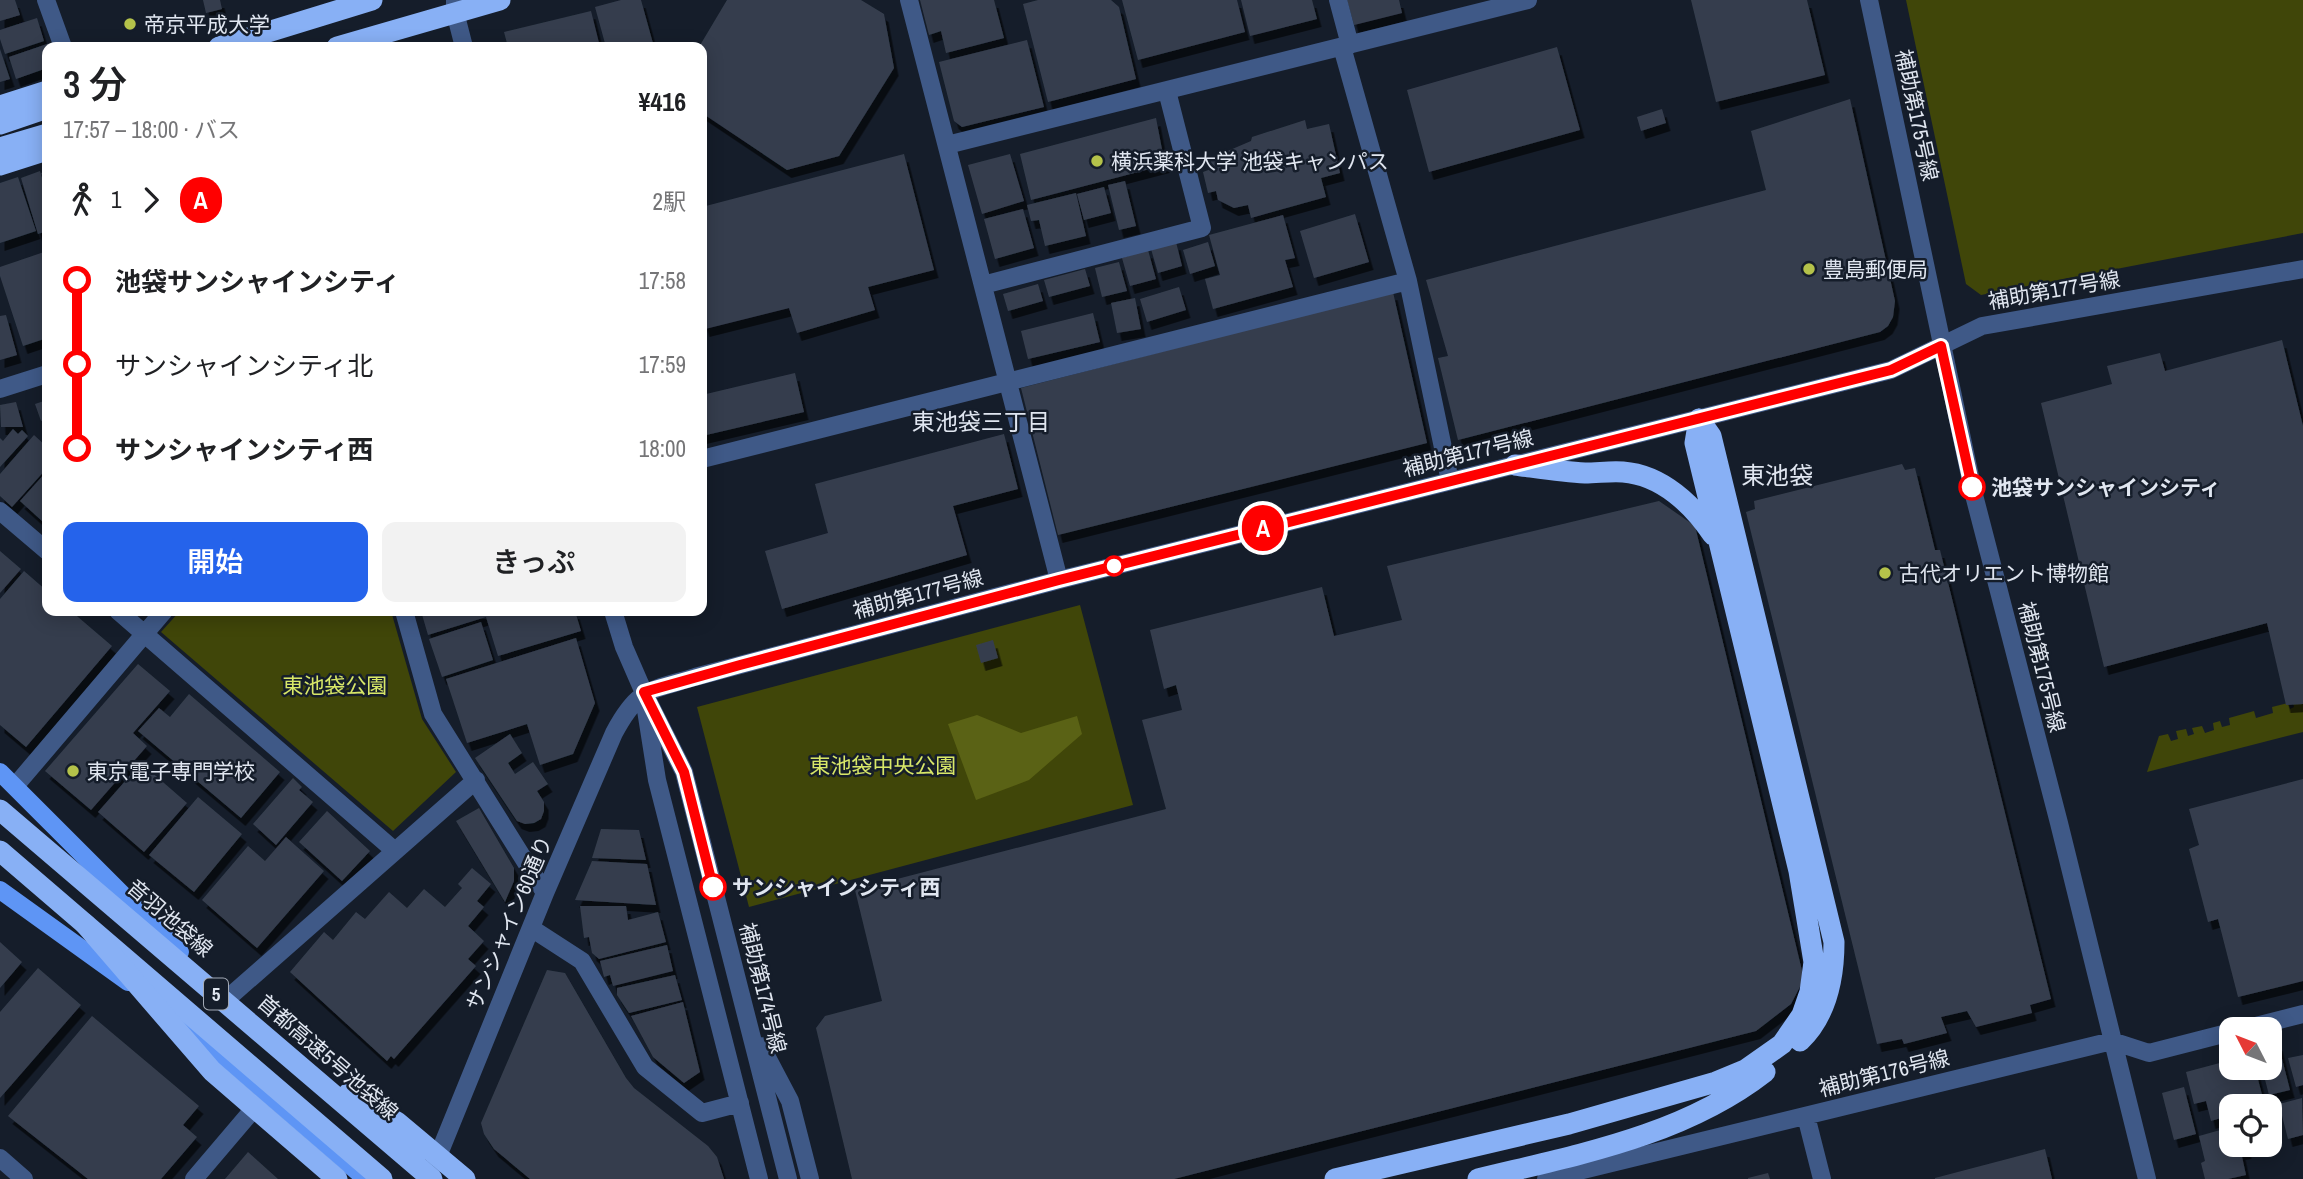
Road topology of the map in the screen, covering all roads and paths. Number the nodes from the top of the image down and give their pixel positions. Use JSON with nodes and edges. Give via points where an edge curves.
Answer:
{"nodes":[{"id":1,"x":46,"y":0,"type":"edge"},
{"id":2,"x":372,"y":0,"type":"edge"},
{"id":3,"x":500,"y":0,"type":"edge"},
{"id":4,"x":909,"y":0,"type":"edge"},
{"id":5,"x":1338,"y":0,"type":"edge"},
{"id":6,"x":1528,"y":0,"type":"edge"},
{"id":7,"x":1869,"y":0,"type":"edge"},
{"id":8,"x":455,"y":6,"type":"edge"},
{"id":9,"x":61,"y":42,"type":"edge"},
{"id":10,"x":236,"y":42,"type":"edge"},
{"id":11,"x":351,"y":42,"type":"edge"},
{"id":12,"x":463,"y":42,"type":"edge"},
{"id":13,"x":1346,"y":46,"type":"junction"},
{"id":14,"x":1167,"y":91,"type":"junction"},
{"id":15,"x":42,"y":93,"type":"edge"},
{"id":16,"x":0,"y":106,"type":"edge"},
{"id":17,"x":42,"y":110,"type":"edge"},
{"id":18,"x":0,"y":124,"type":"edge"},
{"id":19,"x":42,"y":135,"type":"edge"},
{"id":20,"x":947,"y":145,"type":"junction"},
{"id":21,"x":0,"y":148,"type":"edge"},
{"id":22,"x":42,"y":152,"type":"edge"},
{"id":23,"x":0,"y":165,"type":"edge"},
{"id":24,"x":2303,"y":269,"type":"edge"},
{"id":25,"x":1408,"y":281,"type":"junction"},
{"id":26,"x":983,"y":285,"type":"junction"},
{"id":27,"x":1941,"y":346,"type":"junction"},
{"id":28,"x":42,"y":376,"type":"edge"},
{"id":29,"x":1007,"y":381,"type":"junction"},
{"id":30,"x":0,"y":389,"type":"edge"},
{"id":31,"x":1699,"y":419,"type":"junction"},
{"id":32,"x":707,"y":458,"type":"edge"},
{"id":33,"x":1515,"y":465,"type":"junction"},
{"id":34,"x":1450,"y":481,"type":"junction"},
{"id":35,"x":0,"y":511,"type":"edge"},
{"id":36,"x":1718,"y":542,"type":"junction"},
{"id":37,"x":42,"y":547,"type":"edge"},
{"id":38,"x":1059,"y":580,"type":"junction"},
{"id":39,"x":124,"y":616,"type":"edge"},
{"id":40,"x":160,"y":616,"type":"edge"},
{"id":41,"x":405,"y":616,"type":"edge"},
{"id":42,"x":615,"y":616,"type":"edge"},
{"id":43,"x":145,"y":633,"type":"junction"},
{"id":44,"x":644,"y":692,"type":"junction"},
{"id":45,"x":0,"y":772,"type":"edge"},
{"id":46,"x":476,"y":780,"type":"junction"},
{"id":47,"x":16,"y":785,"type":"junction"},
{"id":48,"x":0,"y":802,"type":"edge"},
{"id":49,"x":0,"y":810,"type":"edge"},
{"id":50,"x":0,"y":851,"type":"edge"},
{"id":51,"x":395,"y":851,"type":"junction"},
{"id":52,"x":0,"y":863,"type":"edge"},
{"id":53,"x":0,"y":890,"type":"edge"},
{"id":54,"x":545,"y":893,"type":"junction"},
{"id":55,"x":85,"y":924,"type":"junction"},
{"id":56,"x":531,"y":928,"type":"junction"},
{"id":57,"x":209,"y":982,"type":"junction"},
{"id":58,"x":228,"y":998,"type":"junction"},
{"id":59,"x":2303,"y":1014,"type":"edge"},
{"id":60,"x":179,"y":1018,"type":"junction"},
{"id":61,"x":2282,"y":1019,"type":"edge"},
{"id":62,"x":748,"y":1021,"type":"junction"},
{"id":63,"x":2219,"y":1035,"type":"edge"},
{"id":64,"x":2112,"y":1041,"type":"junction"},
{"id":65,"x":293,"y":1059,"type":"junction"},
{"id":66,"x":266,"y":1094,"type":"junction"},
{"id":67,"x":740,"y":1103,"type":"junction"},
{"id":68,"x":1806,"y":1116,"type":"junction"},
{"id":69,"x":0,"y":1158,"type":"edge"},
{"id":70,"x":433,"y":1178,"type":"edge"},
{"id":71,"x":24,"y":1179,"type":"edge"},
{"id":72,"x":194,"y":1179,"type":"edge"},
{"id":73,"x":337,"y":1179,"type":"edge"},
{"id":74,"x":366,"y":1179,"type":"edge"},
{"id":75,"x":382,"y":1179,"type":"edge"},
{"id":76,"x":465,"y":1179,"type":"edge"},
{"id":77,"x":759,"y":1179,"type":"edge"},
{"id":78,"x":788,"y":1179,"type":"edge"},
{"id":79,"x":810,"y":1179,"type":"edge"},
{"id":80,"x":1335,"y":1179,"type":"edge"},
{"id":81,"x":1478,"y":1179,"type":"edge"},
{"id":82,"x":1546,"y":1179,"type":"edge"},
{"id":83,"x":1822,"y":1179,"type":"edge"},
{"id":84,"x":2147,"y":1179,"type":"edge"}],
"edges":[{"from":1,"to":9,"type":"street"},
{"from":2,"to":10,"type":"highway"},
{"from":3,"to":8,"type":"highway"},
{"from":4,"to":20,"type":"street"},
{"from":5,"to":13,"type":"street"},
{"from":6,"to":13,"type":"street"},
{"from":7,"to":27,"type":"street","name":"補助第175号線"},
{"from":8,"to":11,"type":"highway"},
{"from":8,"to":12,"type":"street"},
{"from":13,"to":14,"type":"street"},
{"from":13,"to":25,"type":"street"},
{"from":14,"to":20,"type":"street"},
{"from":14,"to":26,"type":"street","via":[[1202,228]]},
{"from":15,"to":16,"type":"highway"},
{"from":17,"to":18,"type":"highway"},
{"from":19,"to":21,"type":"highway"},
{"from":20,"to":26,"type":"street"},
{"from":22,"to":23,"type":"highway"},
{"from":24,"to":27,"type":"street","name":"補助第177号線","via":[[1982,326]]},
{"from":25,"to":29,"type":"street"},
{"from":25,"to":34,"type":"street"},
{"from":26,"to":29,"type":"street"},
{"from":27,"to":31,"type":"street","name":"補助第177号線","via":[[1891,370]]},
{"from":27,"to":64,"type":"street","name":"補助第175号線","via":[[1974,495]]},
{"from":28,"to":30,"type":"street"},
{"from":29,"to":32,"type":"street"},
{"from":29,"to":38,"type":"street"},
{"from":31,"to":33,"type":"street","name":"補助第177号線"},
{"from":31,"to":36,"type":"highway","via":[[1695,443]]},
{"from":31,"to":81,"type":"highway","via":[[1711,436],[1834,943],[1828,994],[1805,1037],[1759,1077],[1698,1112],[1623,1143]]},
{"from":33,"to":34,"type":"street","name":"補助第177号線"},
{"from":33,"to":36,"type":"highway","via":[[1644,476],[1685,500]]},
{"from":34,"to":38,"type":"street","name":"補助第177号線"},
{"from":35,"to":37,"type":"street"},
{"from":36,"to":80,"type":"highway","via":[[1799,871],[1814,961],[1810,992],[1793,1030],[1782,1044],[1745,1070],[1716,1082],[1569,1124]]},
{"from":38,"to":44,"type":"street","name":"補助第177号線"},
{"from":39,"to":43,"type":"street"},
{"from":40,"to":43,"type":"street"},
{"from":41,"to":46,"type":"street","via":[[433,714]]},
{"from":42,"to":44,"type":"street","name":"補助第174号線"},
{"from":43,"to":47,"type":"street"},
{"from":43,"to":51,"type":"street"},
{"from":44,"to":54,"type":"street","name":"サンシャイン60通り","via":[[627,708],[614,733]]},
{"from":44,"to":62,"type":"street","name":"補助第174号線","via":[[684,772]]},
{"from":44,"to":67,"type":"street","name":"補助第174号線","via":[[657,780]]},
{"from":45,"to":47,"type":"main road"},
{"from":46,"to":51,"type":"street"},
{"from":46,"to":54,"type":"street"},
{"from":47,"to":57,"type":"main road"},
{"from":48,"to":57,"type":"main road","name":"音羽池袋線"},
{"from":49,"to":65,"type":"highway","name":"首都高速5号池袋線","number":"5","bridge":true},
{"from":50,"to":55,"type":"highway","number":"5"},
{"from":51,"to":58,"type":"street"},
{"from":52,"to":60,"type":"main road"},
{"from":53,"to":60,"type":"main road"},
{"from":54,"to":56,"type":"street","name":"サンシャイン60通り"},
{"from":55,"to":73,"type":"highway","bridge":true,"via":[[212,1071]]},
{"from":55,"to":75,"type":"highway","number":"5","bridge":true},
{"from":56,"to":67,"type":"street","via":[[582,961],[645,1067],[702,1114]]},
{"from":56,"to":70,"type":"street","name":"サンシャイン60通り"},
{"from":57,"to":58,"type":"main road","name":"音羽池袋線"},
{"from":58,"to":70,"type":"main road","name":"音羽池袋線"},
{"from":59,"to":61,"type":"street"},
{"from":60,"to":66,"type":"main road"},
{"from":62,"to":78,"type":"street","name":"補助第174号線"},
{"from":62,"to":79,"type":"street","via":[[790,1101]]},
{"from":63,"to":64,"type":"street","via":[[2149,1053]]},
{"from":64,"to":68,"type":"street","name":"補助第176号線"},
{"from":64,"to":84,"type":"street","name":"補助第175号線"},
{"from":65,"to":70,"type":"highway","name":"首都高速5号池袋線","number":"5","bridge":true},
{"from":65,"to":76,"type":"highway","bridge":true,"via":[[397,1122]]},
{"from":66,"to":72,"type":"street"},
{"from":66,"to":74,"type":"main road"},
{"from":67,"to":77,"type":"street","name":"補助第174号線"},
{"from":68,"to":82,"type":"street","name":"補助第176号線"},
{"from":68,"to":83,"type":"street"},
{"from":69,"to":71,"type":"street"}]}
